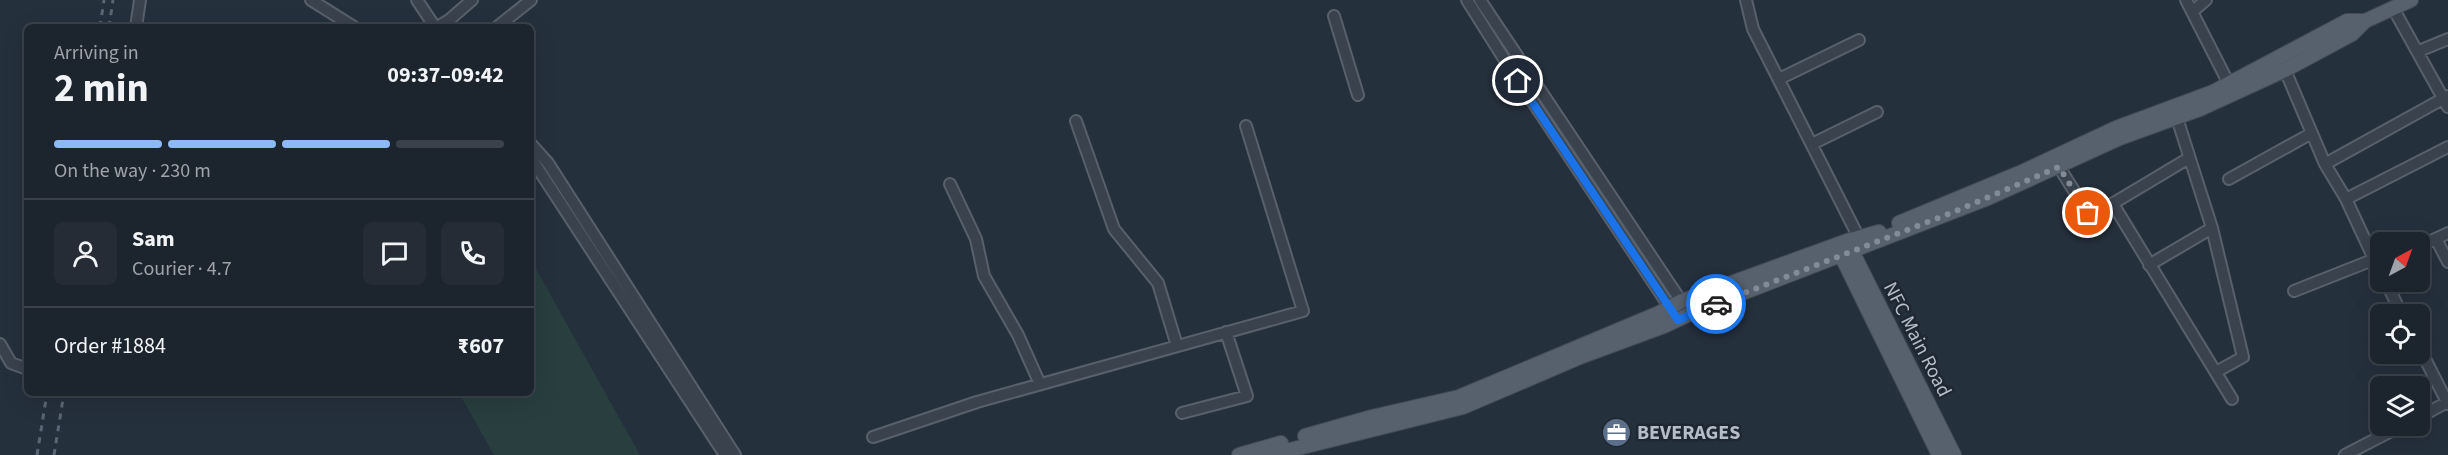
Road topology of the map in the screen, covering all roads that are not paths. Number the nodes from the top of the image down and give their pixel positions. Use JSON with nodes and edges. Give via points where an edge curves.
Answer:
{"nodes":[{"id":1,"x":140,"y":0,"type":"edge"},
{"id":2,"x":311,"y":0,"type":"edge"},
{"id":3,"x":417,"y":0,"type":"edge"},
{"id":4,"x":472,"y":0,"type":"edge"},
{"id":5,"x":531,"y":0,"type":"edge"},
{"id":6,"x":1467,"y":0,"type":"edge"},
{"id":7,"x":1480,"y":0,"type":"edge"},
{"id":8,"x":1746,"y":0,"type":"edge"},
{"id":9,"x":2186,"y":0,"type":"edge"},
{"id":10,"x":2206,"y":0,"type":"edge"},
{"id":11,"x":2411,"y":0,"type":"edge"},
{"id":12,"x":2393,"y":8,"type":"junction"},
{"id":13,"x":2193,"y":12,"type":"junction"},
{"id":14,"x":1334,"y":16,"type":"dead end"},
{"id":15,"x":2365,"y":21,"type":"junction"},
{"id":16,"x":136,"y":24,"type":"edge"},
{"id":17,"x":349,"y":24,"type":"edge"},
{"id":18,"x":434,"y":24,"type":"edge"},
{"id":19,"x":442,"y":24,"type":"edge"},
{"id":20,"x":501,"y":24,"type":"edge"},
{"id":21,"x":2448,"y":39,"type":"edge"},
{"id":22,"x":1859,"y":40,"type":"dead end"},
{"id":23,"x":2419,"y":51,"type":"junction"},
{"id":24,"x":2285,"y":69,"type":"junction"},
{"id":25,"x":1779,"y":79,"type":"junction"},
{"id":26,"x":2229,"y":84,"type":"junction"},
{"id":27,"x":1358,"y":94,"type":"dead end"},
{"id":28,"x":2447,"y":101,"type":"edge"},
{"id":29,"x":1877,"y":112,"type":"dead end"},
{"id":30,"x":2177,"y":118,"type":"junction"},
{"id":31,"x":1076,"y":121,"type":"dead end"},
{"id":32,"x":1246,"y":126,"type":"dead end"},
{"id":33,"x":2312,"y":133,"type":"junction"},
{"id":34,"x":1812,"y":144,"type":"junction"},
{"id":35,"x":2448,"y":147,"type":"edge"},
{"id":36,"x":534,"y":155,"type":"edge"},
{"id":37,"x":2189,"y":158,"type":"junction"},
{"id":38,"x":2325,"y":164,"type":"junction"},
{"id":39,"x":2059,"y":167,"type":"junction"},
{"id":40,"x":2229,"y":179,"type":"dead end"},
{"id":41,"x":950,"y":184,"type":"dead end"},
{"id":42,"x":2346,"y":199,"type":"junction"},
{"id":43,"x":2113,"y":204,"type":"junction"},
{"id":44,"x":2212,"y":228,"type":"junction"},
{"id":45,"x":2448,"y":233,"type":"edge"},
{"id":46,"x":2436,"y":239,"type":"junction"},
{"id":47,"x":2430,"y":242,"type":"edge"},
{"id":48,"x":1847,"y":246,"type":"junction"},
{"id":49,"x":2370,"y":248,"type":"edge"},
{"id":50,"x":2448,"y":262,"type":"edge"},
{"id":51,"x":2149,"y":265,"type":"junction"},
{"id":52,"x":2370,"y":267,"type":"edge"},
{"id":53,"x":2294,"y":291,"type":"dead end"},
{"id":54,"x":1676,"y":304,"type":"junction"},
{"id":55,"x":1684,"y":317,"type":"junction"},
{"id":56,"x":1226,"y":332,"type":"junction"},
{"id":57,"x":0,"y":344,"type":"edge"},
{"id":58,"x":1177,"y":346,"type":"junction"},
{"id":59,"x":662,"y":348,"type":"junction"},
{"id":60,"x":2428,"y":364,"type":"edge"},
{"id":61,"x":24,"y":368,"type":"edge"},
{"id":62,"x":2216,"y":372,"type":"junction"},
{"id":63,"x":1040,"y":384,"type":"junction"},
{"id":64,"x":2232,"y":399,"type":"dead end"},
{"id":65,"x":2448,"y":403,"type":"edge"},
{"id":66,"x":2430,"y":412,"type":"edge"},
{"id":67,"x":1182,"y":413,"type":"dead end"},
{"id":68,"x":2382,"y":436,"type":"edge"},
{"id":69,"x":873,"y":437,"type":"dead end"},
{"id":70,"x":725,"y":455,"type":"edge"},
{"id":71,"x":735,"y":455,"type":"edge"},
{"id":72,"x":1239,"y":455,"type":"edge"},
{"id":73,"x":1270,"y":455,"type":"edge"},
{"id":74,"x":1939,"y":455,"type":"edge"},
{"id":75,"x":1954,"y":455,"type":"edge"},
{"id":76,"x":2345,"y":455,"type":"edge"}],
"edges":[{"from":1,"to":16,"type":"street"},
{"from":2,"to":17,"type":"street"},
{"from":3,"to":18,"type":"street"},
{"from":4,"to":19,"type":"street"},
{"from":5,"to":20,"type":"street"},
{"from":6,"to":54,"type":"street","via":[[1506,63]]},
{"from":7,"to":54,"type":"street"},
{"from":8,"to":25,"type":"street","via":[[1753,29]]},
{"from":9,"to":13,"type":"street"},
{"from":10,"to":13,"type":"street"},
{"from":11,"to":12,"type":"main road"},
{"from":12,"to":15,"type":"main road"},
{"from":12,"to":23,"type":"street"},
{"from":13,"to":26,"type":"street"},
{"from":14,"to":27,"type":"street"},
{"from":15,"to":24,"type":"main road","via":[[2352,34]]},
{"from":15,"to":26,"type":"main road","via":[[2347,21]]},
{"from":21,"to":23,"type":"street"},
{"from":22,"to":25,"type":"street"},
{"from":23,"to":28,"type":"street"},
{"from":24,"to":30,"type":"main road"},
{"from":24,"to":33,"type":"street"},
{"from":25,"to":34,"type":"street"},
{"from":26,"to":48,"type":"main road","via":[[2116,128]]},
{"from":28,"to":38,"type":"street"},
{"from":29,"to":34,"type":"street"},
{"from":30,"to":37,"type":"street"},
{"from":30,"to":39,"type":"main road","via":[[2120,138]]},
{"from":31,"to":58,"type":"street","via":[[1114,229],[1158,283]]},
{"from":32,"to":56,"type":"street","via":[[1303,311]]},
{"from":33,"to":38,"type":"street"},
{"from":33,"to":40,"type":"street"},
{"from":34,"to":48,"type":"street"},
{"from":35,"to":42,"type":"street"},
{"from":36,"to":59,"type":"street"},
{"from":37,"to":43,"type":"street"},
{"from":37,"to":44,"type":"street"},
{"from":38,"to":42,"type":"street"},
{"from":39,"to":43,"type":"street","via":[[2088,213],[2097,213]]},
{"from":39,"to":48,"type":"main road","via":[[1988,198]]},
{"from":41,"to":63,"type":"street","via":[[976,239],[984,276],[1018,335]]},
{"from":42,"to":49,"type":"street"},
{"from":43,"to":51,"type":"street"},
{"from":44,"to":51,"type":"street"},
{"from":44,"to":62,"type":"street","via":[[2243,357]]},
{"from":45,"to":46,"type":"street"},
{"from":46,"to":47,"type":"street"},
{"from":46,"to":50,"type":"street"},
{"from":48,"to":54,"type":"main road"},
{"from":48,"to":55,"type":"main road"},
{"from":48,"to":74,"type":"main road","name":"NFC Main Road"},
{"from":48,"to":75,"type":"main road","name":"NFC Main Road"},
{"from":51,"to":62,"type":"street"},
{"from":52,"to":53,"type":"street"},
{"from":54,"to":55,"type":"street"},
{"from":54,"to":72,"type":"main road","via":[[1459,397],[1371,417]]},
{"from":55,"to":73,"type":"main road","via":[[1463,407]]},
{"from":56,"to":58,"type":"street"},
{"from":56,"to":67,"type":"street","via":[[1247,396]]},
{"from":57,"to":61,"type":"street","via":[[10,363]]},
{"from":58,"to":63,"type":"street"},
{"from":59,"to":70,"type":"street"},
{"from":59,"to":71,"type":"street"},
{"from":60,"to":65,"type":"street"},
{"from":62,"to":64,"type":"street"},
{"from":63,"to":69,"type":"street"},
{"from":65,"to":66,"type":"street"},
{"from":68,"to":76,"type":"street"}]}
